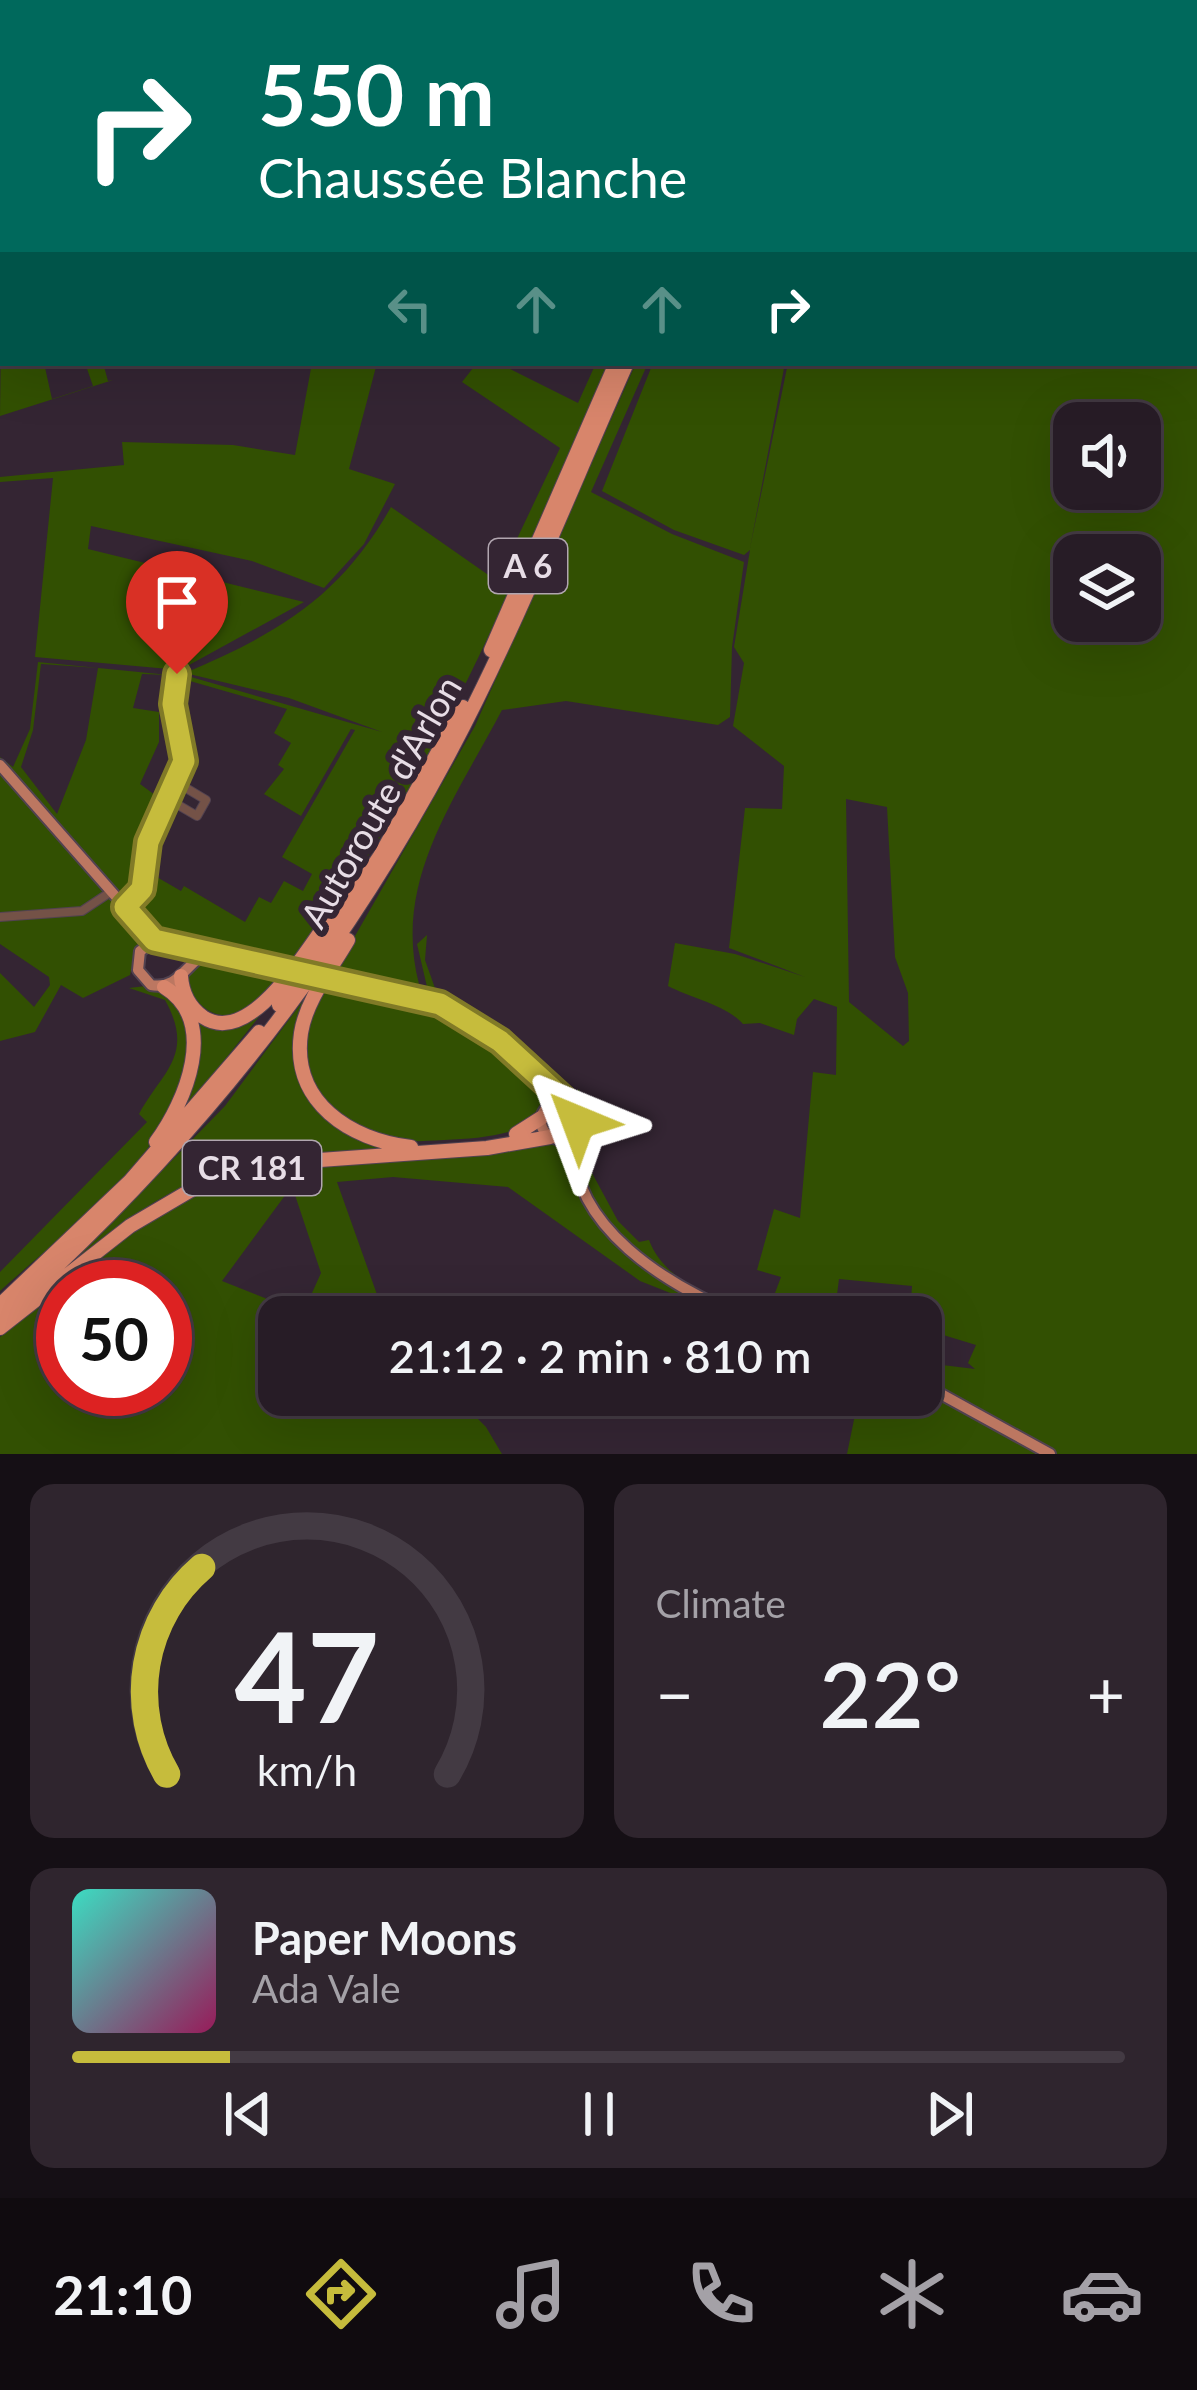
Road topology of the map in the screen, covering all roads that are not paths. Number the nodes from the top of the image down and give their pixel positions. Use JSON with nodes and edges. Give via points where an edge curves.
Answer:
{"nodes":[{"id":1,"x":615,"y":366,"type":"edge"},
{"id":2,"x":626,"y":366,"type":"edge"},
{"id":3,"x":177,"y":674,"type":"dead end"},
{"id":4,"x":0,"y":765,"type":"edge"},
{"id":5,"x":176,"y":782,"type":"junction"},
{"id":6,"x":168,"y":799,"type":"junction"},
{"id":7,"x":388,"y":862,"type":"junction"},
{"id":8,"x":113,"y":890,"type":"junction"},
{"id":9,"x":356,"y":896,"type":"junction"},
{"id":10,"x":129,"y":911,"type":"junction"},
{"id":11,"x":0,"y":917,"type":"edge"},
{"id":12,"x":154,"y":940,"type":"junction"},
{"id":13,"x":180,"y":949,"type":"junction"},
{"id":14,"x":140,"y":951,"type":"junction"},
{"id":15,"x":206,"y":953,"type":"junction"},
{"id":16,"x":183,"y":970,"type":"junction"},
{"id":17,"x":164,"y":987,"type":"junction"},
{"id":18,"x":536,"y":1078,"type":"junction"},
{"id":19,"x":561,"y":1103,"type":"junction"},
{"id":20,"x":543,"y":1114,"type":"junction"},
{"id":21,"x":574,"y":1133,"type":"junction"},
{"id":22,"x":553,"y":1138,"type":"junction"},
{"id":23,"x":577,"y":1167,"type":"junction"},
{"id":24,"x":107,"y":1204,"type":"junction"},
{"id":25,"x":699,"y":1296,"type":"edge"},
{"id":26,"x":0,"y":1305,"type":"edge"},
{"id":27,"x":0,"y":1318,"type":"edge"},
{"id":28,"x":0,"y":1328,"type":"edge"},
{"id":29,"x":942,"y":1395,"type":"edge"},
{"id":30,"x":1050,"y":1454,"type":"edge"}],
"edges":[{"from":1,"to":9,"type":"highway","name":"Autoroute d'Arlon","number":"A 6","via":[[472,688]]},
{"from":2,"to":7,"type":"highway","name":"Autoroute d'Arlon","number":"A 6","via":[[498,656]]},
{"from":3,"to":5,"type":"street","via":[[173,704],[184,761]]},
{"from":4,"to":8,"type":"main road"},
{"from":5,"to":6,"type":"street"},
{"from":5,"to":6,"type":"street","via":[[206,800],[197,816]]},
{"from":6,"to":10,"type":"street"},
{"from":7,"to":20,"type":"highway","number":"A 6","via":[[301,1034],[307,1082],[322,1108],[359,1136],[412,1147],[511,1136]]},
{"from":7,"to":27,"type":"highway","name":"Autoroute d'Arlon","number":"A 6","via":[[221,1094],[124,1202]]},
{"from":8,"to":10,"type":"main road"},
{"from":8,"to":11,"type":"street","via":[[82,911]]},
{"from":9,"to":16,"type":"highway","via":[[247,1017],[226,1024],[204,1017],[182,989]]},
{"from":9,"to":24,"type":"highway","name":"Autoroute d'Arlon","number":"A 6","via":[[214,1088]]},
{"from":10,"to":12,"type":"main road"},
{"from":10,"to":14,"type":"main road"},
{"from":12,"to":13,"type":"main road"},
{"from":12,"to":14,"type":"main road"},
{"from":13,"to":15,"type":"main road"},
{"from":13,"to":16,"type":"main road"},
{"from":14,"to":17,"type":"main road","via":[[140,976]]},
{"from":15,"to":16,"type":"main road"},
{"from":15,"to":18,"type":"main road","bridge":true,"via":[[407,992],[456,1011]]},
{"from":16,"to":17,"type":"main road"},
{"from":17,"to":24,"type":"highway","number":"A 6","via":[[179,998],[190,1027],[190,1078],[172,1120]]},
{"from":18,"to":19,"type":"main road"},
{"from":18,"to":20,"type":"main road"},
{"from":19,"to":20,"type":"main road"},
{"from":19,"to":21,"type":"main road","via":[[578,1116]]},
{"from":20,"to":22,"type":"main road"},
{"from":21,"to":22,"type":"main road"},
{"from":21,"to":23,"type":"main road"},
{"from":22,"to":23,"type":"main road"},
{"from":22,"to":28,"type":"highway","number":"CR 181","via":[[278,1163],[198,1186],[130,1226]]},
{"from":23,"to":25,"type":"main road","via":[[606,1223],[637,1258]]},
{"from":24,"to":26,"type":"highway","name":"Autoroute d'Arlon","number":"A 6"},
{"from":29,"to":30,"type":"main road"}]}
